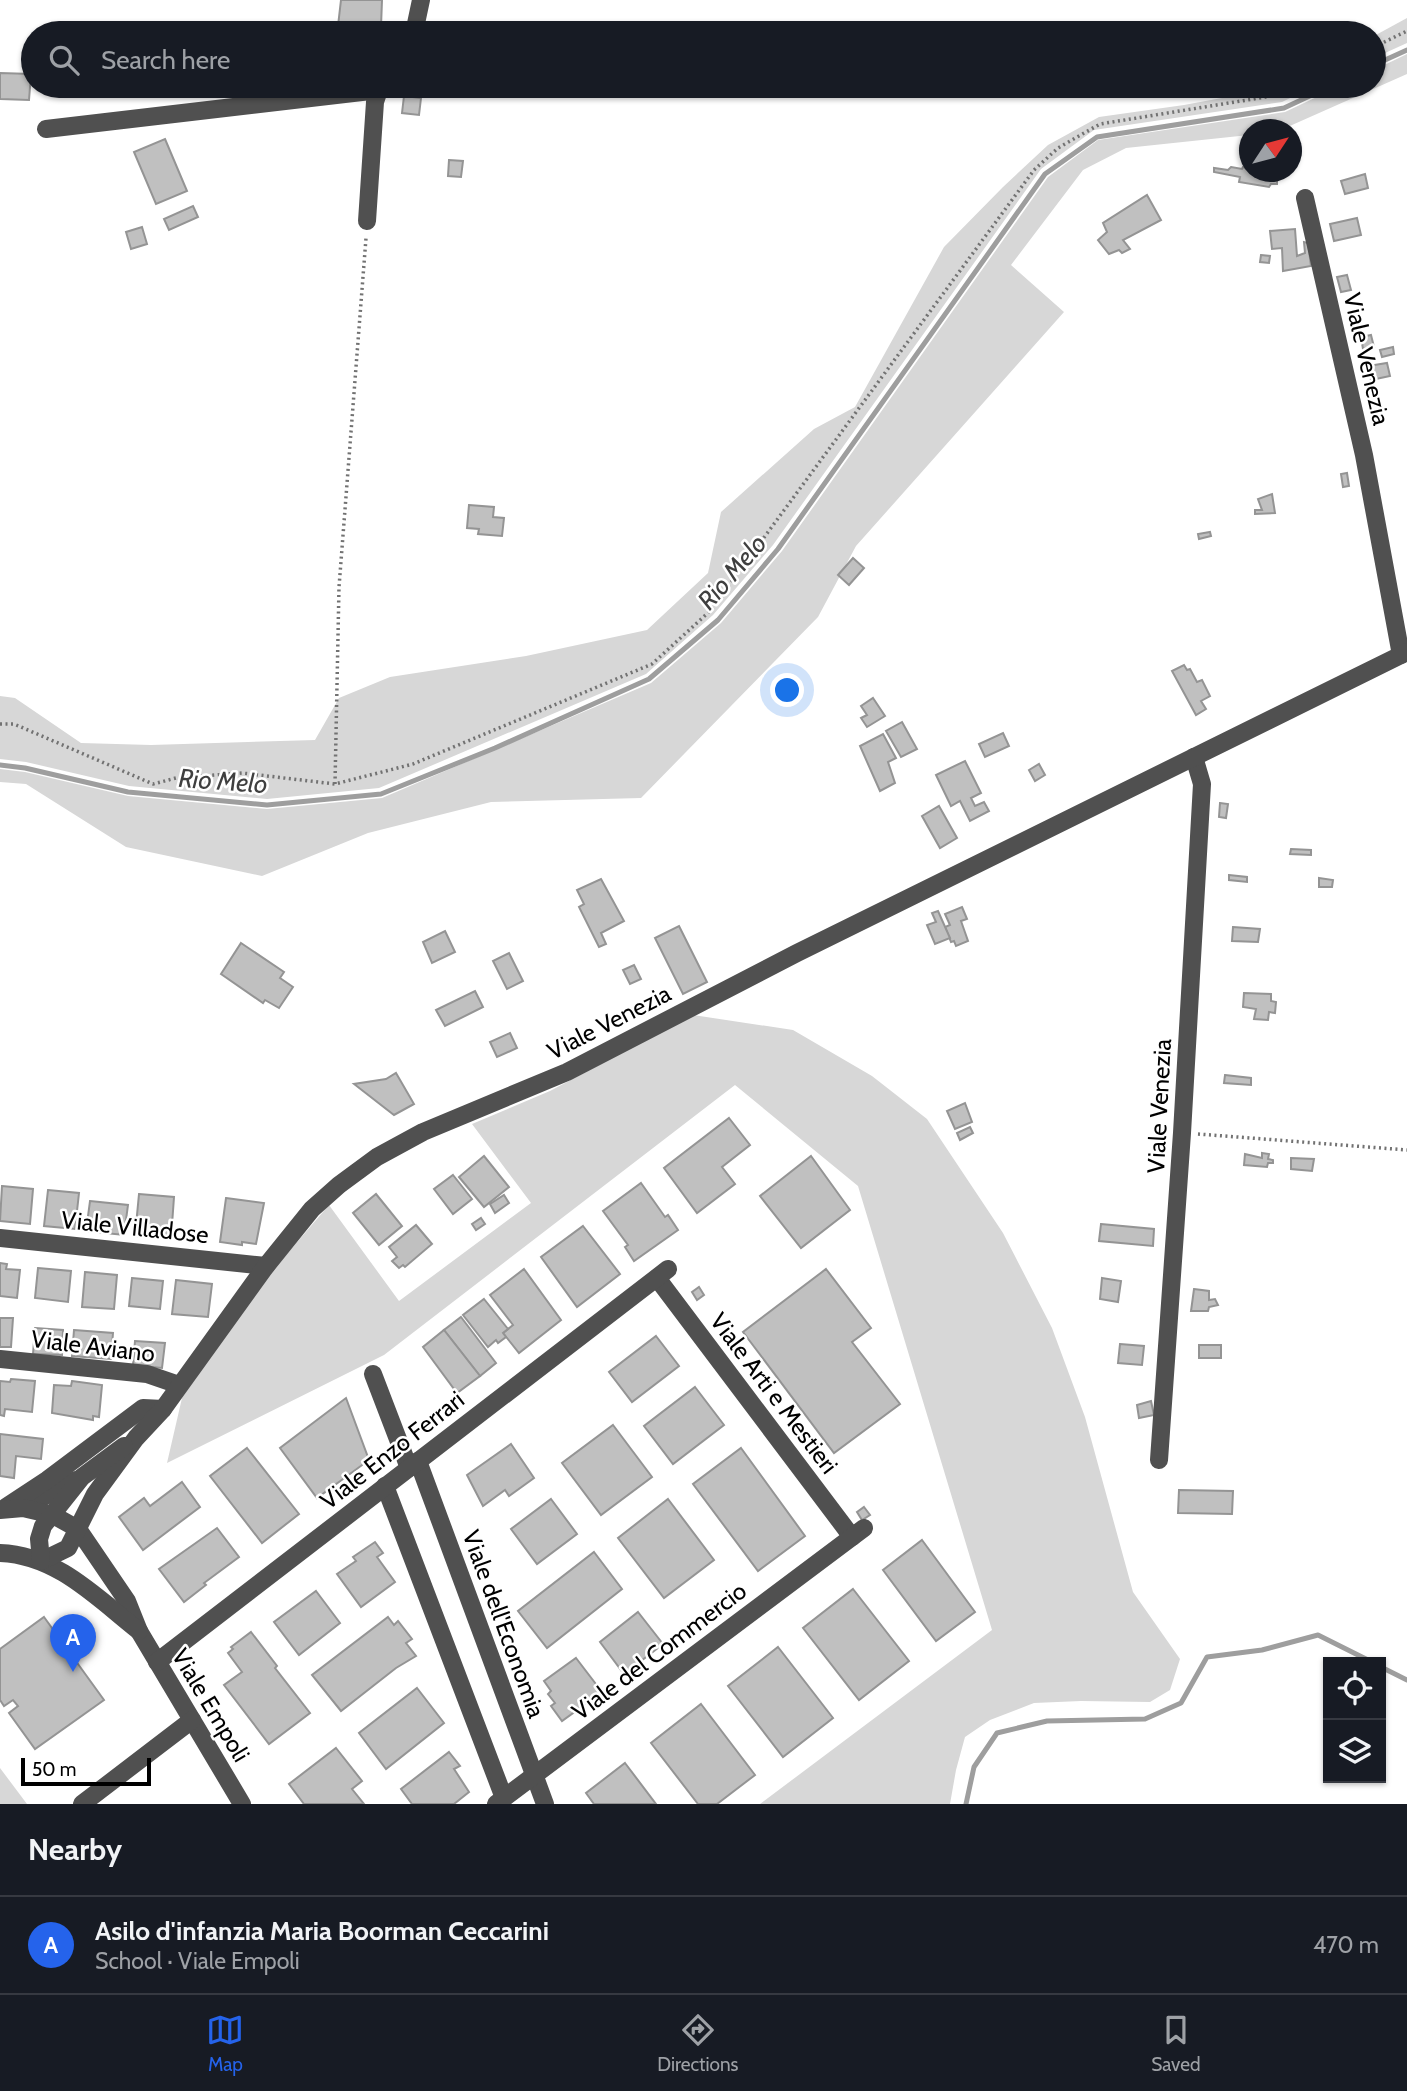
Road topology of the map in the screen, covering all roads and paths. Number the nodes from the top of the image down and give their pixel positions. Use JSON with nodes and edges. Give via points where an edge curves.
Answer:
{"nodes":[{"id":1,"x":421,"y":0,"type":"edge"},
{"id":2,"x":417,"y":21,"type":"edge"},
{"id":3,"x":1407,"y":31,"type":"edge"},
{"id":4,"x":1386,"y":41,"type":"edge"},
{"id":5,"x":301,"y":98,"type":"edge"},
{"id":6,"x":377,"y":98,"type":"edge"},
{"id":7,"x":1260,"y":98,"type":"edge"},
{"id":8,"x":46,"y":129,"type":"dead end"},
{"id":9,"x":1304,"y":198,"type":"dead end"},
{"id":10,"x":367,"y":222,"type":"joint"},
{"id":11,"x":1404,"y":653,"type":"edge"},
{"id":12,"x":0,"y":724,"type":"edge"},
{"id":13,"x":1194,"y":757,"type":"junction"},
{"id":14,"x":335,"y":784,"type":"junction"},
{"id":15,"x":1182,"y":1133,"type":"junction"},
{"id":16,"x":1407,"y":1150,"type":"edge"},
{"id":17,"x":0,"y":1238,"type":"edge"},
{"id":18,"x":266,"y":1266,"type":"junction"},
{"id":19,"x":662,"y":1273,"type":"joint"},
{"id":20,"x":0,"y":1359,"type":"edge"},
{"id":21,"x":373,"y":1374,"type":"dead end"},
{"id":22,"x":179,"y":1385,"type":"junction"},
{"id":23,"x":163,"y":1409,"type":"junction"},
{"id":24,"x":136,"y":1438,"type":"junction"},
{"id":25,"x":1159,"y":1460,"type":"dead end"},
{"id":26,"x":413,"y":1464,"type":"junction"},
{"id":27,"x":82,"y":1477,"type":"junction"},
{"id":28,"x":385,"y":1486,"type":"junction"},
{"id":29,"x":23,"y":1508,"type":"junction"},
{"id":30,"x":1,"y":1509,"type":"edge"},
{"id":31,"x":53,"y":1515,"type":"junction"},
{"id":32,"x":78,"y":1529,"type":"junction"},
{"id":33,"x":858,"y":1533,"type":"joint"},
{"id":34,"x":0,"y":1553,"type":"edge"},
{"id":35,"x":41,"y":1561,"type":"junction"},
{"id":36,"x":139,"y":1632,"type":"junction"},
{"id":37,"x":157,"y":1662,"type":"junction"},
{"id":38,"x":192,"y":1720,"type":"junction"},
{"id":39,"x":534,"y":1775,"type":"junction"},
{"id":40,"x":500,"y":1801,"type":"edge"},
{"id":41,"x":234,"y":1802,"type":"edge"},
{"id":42,"x":82,"y":1804,"type":"edge"},
{"id":43,"x":545,"y":1804,"type":"edge"}],
"edges":[{"from":1,"to":2,"type":"street"},
{"from":3,"to":4,"type":"path"},
{"from":5,"to":8,"type":"street"},
{"from":6,"to":10,"type":"street"},
{"from":7,"to":14,"type":"path","via":[[1100,124],[1058,148],[1034,170],[710,611],[652,664],[413,764]]},
{"from":9,"to":11,"type":"street","name":"Viale Venezia"},
{"from":10,"to":14,"type":"path","via":[[339,587]]},
{"from":11,"to":13,"type":"street","name":"Viale Venezia"},
{"from":12,"to":14,"type":"path","via":[[14,724],[153,784],[242,773]]},
{"from":13,"to":15,"type":"street","name":"Viale Venezia","via":[[1202,784]]},
{"from":13,"to":18,"type":"street","name":"Viale Venezia","via":[[796,953],[567,1072],[423,1132],[377,1157],[312,1209]]},
{"from":15,"to":16,"type":"path"},
{"from":15,"to":25,"type":"street","name":"Viale Venezia"},
{"from":17,"to":18,"type":"street","name":"Viale Villadose"},
{"from":18,"to":22,"type":"street","name":"Viale Venezia"},
{"from":19,"to":26,"type":"street","name":"Viale Enzo Ferrari","via":[[537,1380]]},
{"from":19,"to":33,"type":"street","name":"Viale Arti e Mestieri"},
{"from":20,"to":22,"type":"street","name":"Viale Aviano","via":[[147,1374]]},
{"from":21,"to":26,"type":"street","name":"Viale dell'Economia"},
{"from":22,"to":23,"type":"street","name":"Viale Venezia"},
{"from":23,"to":24,"type":"street","name":"Viale Venezia"},
{"from":23,"to":30,"type":"street","via":[[143,1408]]},
{"from":24,"to":27,"type":"street","name":"Viale Venezia"},
{"from":24,"to":32,"type":"street","name":"Viale Venezia","via":[[95,1494]]},
{"from":26,"to":28,"type":"street","name":"Viale Enzo Ferrari"},
{"from":26,"to":39,"type":"street","name":"Viale dell'Economia"},
{"from":27,"to":29,"type":"street","name":"Viale Venezia"},
{"from":27,"to":31,"type":"street","name":"Viale Venezia"},
{"from":28,"to":37,"type":"street","name":"Viale Enzo Ferrari"},
{"from":28,"to":40,"type":"street"},
{"from":29,"to":30,"type":"street","name":"Viale Venezia"},
{"from":29,"to":31,"type":"street","name":"Viale Venezia"},
{"from":31,"to":32,"type":"street","name":"Viale Venezia"},
{"from":31,"to":35,"type":"street","name":"Viale Venezia","via":[[39,1539]]},
{"from":32,"to":35,"type":"street","name":"Viale Venezia","via":[[68,1548]]},
{"from":32,"to":36,"type":"street","name":"Viale Empoli","via":[[127,1601]]},
{"from":33,"to":39,"type":"street","name":"Viale del Commercio","via":[[726,1623]]},
{"from":34,"to":35,"type":"street"},
{"from":35,"to":36,"type":"street","name":"Viale Empoli","via":[[87,1587]]},
{"from":36,"to":37,"type":"street","name":"Viale Empoli"},
{"from":37,"to":38,"type":"street","name":"Viale Empoli"},
{"from":38,"to":41,"type":"street","name":"Viale Empoli"},
{"from":38,"to":42,"type":"street"},
{"from":39,"to":40,"type":"street","name":"Viale del Commercio"},
{"from":39,"to":43,"type":"street","name":"Viale dell'Economia"}]}
